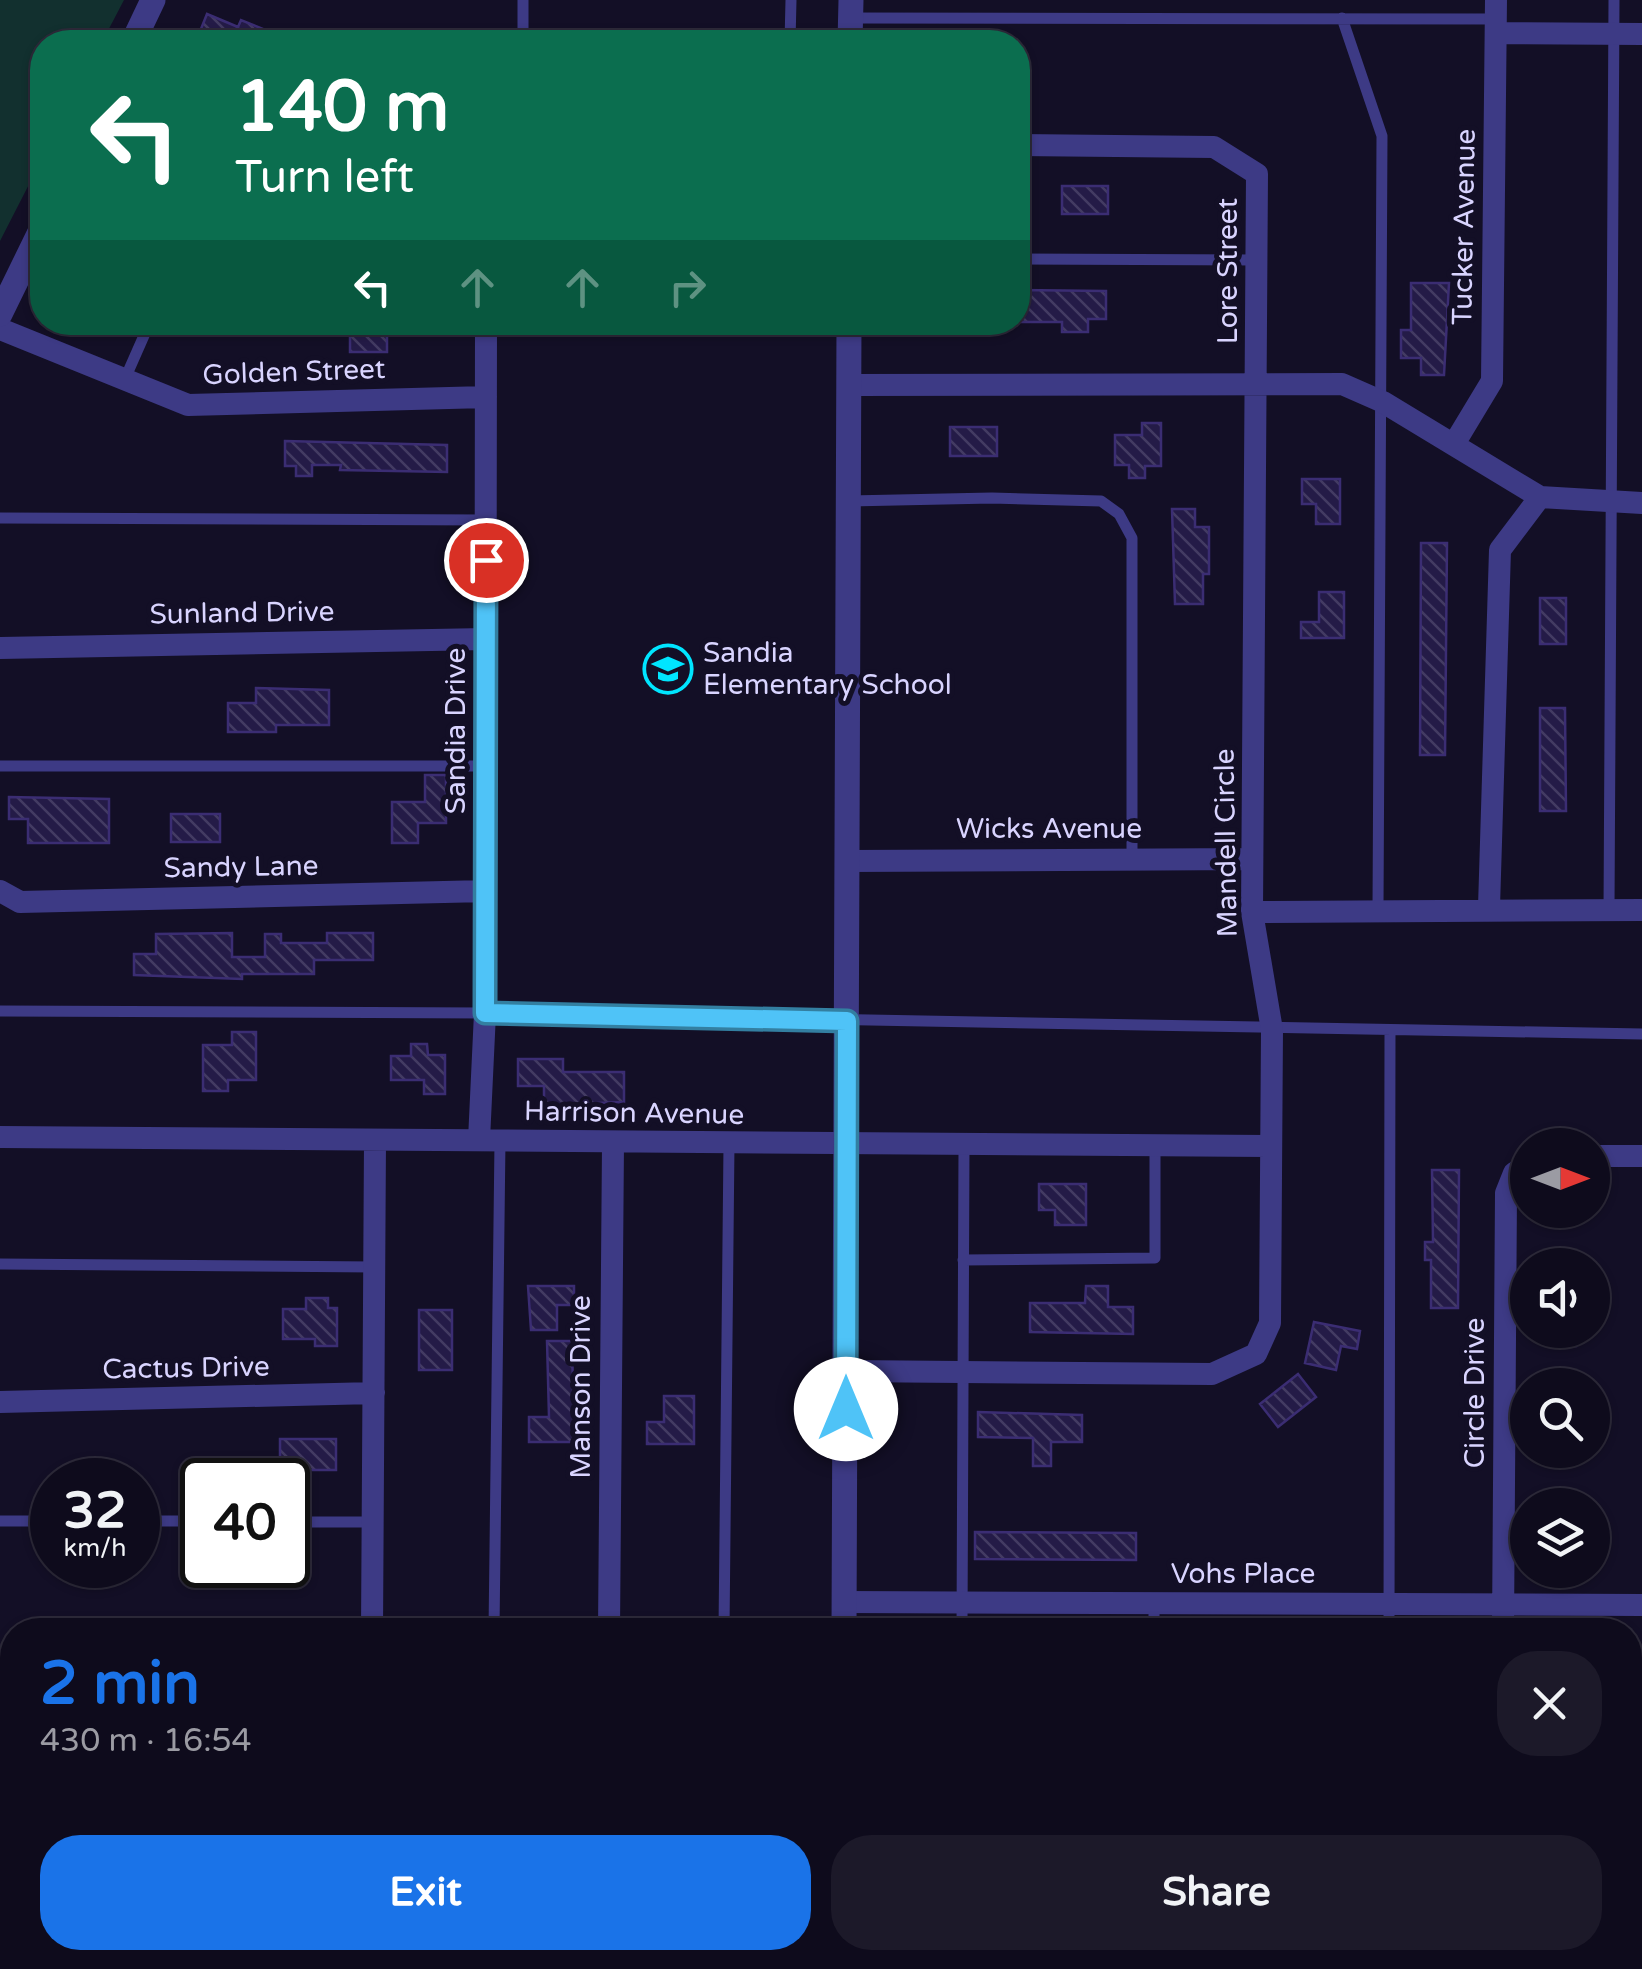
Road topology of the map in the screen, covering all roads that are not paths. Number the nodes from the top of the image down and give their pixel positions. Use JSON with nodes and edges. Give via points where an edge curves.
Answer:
{"nodes":[{"id":1,"x":153,"y":0,"type":"edge"},
{"id":2,"x":523,"y":0,"type":"edge"},
{"id":3,"x":790,"y":0,"type":"edge"},
{"id":4,"x":1614,"y":0,"type":"edge"},
{"id":5,"x":1496,"y":17,"type":"edge"},
{"id":6,"x":1342,"y":18,"type":"junction"},
{"id":7,"x":850,"y":20,"type":"edge"},
{"id":8,"x":139,"y":30,"type":"edge"},
{"id":9,"x":523,"y":30,"type":"edge"},
{"id":10,"x":790,"y":30,"type":"edge"},
{"id":11,"x":1614,"y":34,"type":"junction"},
{"id":12,"x":1642,"y":34,"type":"edge"},
{"id":13,"x":1030,"y":145,"type":"edge"},
{"id":14,"x":30,"y":253,"type":"edge"},
{"id":15,"x":1030,"y":259,"type":"edge"},
{"id":16,"x":1258,"y":260,"type":"junction"},
{"id":17,"x":0,"y":314,"type":"edge"},
{"id":18,"x":0,"y":328,"type":"edge"},
{"id":19,"x":144,"y":335,"type":"edge"},
{"id":20,"x":486,"y":335,"type":"edge"},
{"id":21,"x":849,"y":335,"type":"edge"},
{"id":22,"x":124,"y":381,"type":"junction"},
{"id":23,"x":1258,"y":381,"type":"junction"},
{"id":24,"x":849,"y":385,"type":"junction"},
{"id":25,"x":486,"y":397,"type":"junction"},
{"id":26,"x":1384,"y":402,"type":"junction"},
{"id":27,"x":1454,"y":444,"type":"junction"},
{"id":28,"x":1540,"y":497,"type":"junction"},
{"id":29,"x":849,"y":501,"type":"junction"},
{"id":30,"x":1611,"y":503,"type":"junction"},
{"id":31,"x":1642,"y":503,"type":"edge"},
{"id":32,"x":0,"y":518,"type":"edge"},
{"id":33,"x":486,"y":520,"type":"junction"},
{"id":34,"x":486,"y":639,"type":"junction"},
{"id":35,"x":0,"y":648,"type":"edge"},
{"id":36,"x":0,"y":766,"type":"edge"},
{"id":37,"x":486,"y":766,"type":"junction"},
{"id":38,"x":1132,"y":859,"type":"junction"},
{"id":39,"x":1252,"y":859,"type":"junction"},
{"id":40,"x":847,"y":861,"type":"junction"},
{"id":41,"x":486,"y":891,"type":"junction"},
{"id":42,"x":0,"y":892,"type":"edge"},
{"id":43,"x":1489,"y":907,"type":"junction"},
{"id":44,"x":1378,"y":909,"type":"junction"},
{"id":45,"x":1609,"y":910,"type":"junction"},
{"id":46,"x":1642,"y":910,"type":"edge"},
{"id":47,"x":1252,"y":912,"type":"junction"},
{"id":48,"x":0,"y":1011,"type":"edge"},
{"id":49,"x":485,"y":1013,"type":"junction"},
{"id":50,"x":847,"y":1021,"type":"junction"},
{"id":51,"x":1272,"y":1030,"type":"junction"},
{"id":52,"x":1390,"y":1032,"type":"junction"},
{"id":53,"x":1642,"y":1034,"type":"edge"},
{"id":54,"x":0,"y":1138,"type":"edge"},
{"id":55,"x":489,"y":1140,"type":"junction"},
{"id":56,"x":375,"y":1141,"type":"junction"},
{"id":57,"x":613,"y":1144,"type":"junction"},
{"id":58,"x":729,"y":1144,"type":"junction"},
{"id":59,"x":847,"y":1144,"type":"junction"},
{"id":60,"x":964,"y":1146,"type":"junction"},
{"id":61,"x":1155,"y":1146,"type":"junction"},
{"id":62,"x":1268,"y":1146,"type":"junction"},
{"id":63,"x":1610,"y":1156,"type":"edge"},
{"id":64,"x":1642,"y":1156,"type":"edge"},
{"id":65,"x":1510,"y":1183,"type":"edge"},
{"id":66,"x":963,"y":1260,"type":"junction"},
{"id":67,"x":0,"y":1264,"type":"edge"},
{"id":68,"x":375,"y":1267,"type":"junction"},
{"id":69,"x":965,"y":1370,"type":"junction"},
{"id":70,"x":846,"y":1371,"type":"junction"},
{"id":71,"x":374,"y":1393,"type":"junction"},
{"id":72,"x":0,"y":1402,"type":"edge"},
{"id":73,"x":0,"y":1521,"type":"edge"},
{"id":74,"x":30,"y":1521,"type":"edge"},
{"id":75,"x":310,"y":1522,"type":"edge"},
{"id":76,"x":373,"y":1522,"type":"junction"},
{"id":77,"x":844,"y":1602,"type":"junction"},
{"id":78,"x":1389,"y":1602,"type":"junction"},
{"id":79,"x":1154,"y":1604,"type":"junction"},
{"id":80,"x":1503,"y":1604,"type":"junction"},
{"id":81,"x":962,"y":1605,"type":"junction"},
{"id":82,"x":1642,"y":1605,"type":"edge"},
{"id":83,"x":372,"y":1618,"type":"edge"},
{"id":84,"x":494,"y":1618,"type":"edge"},
{"id":85,"x":609,"y":1618,"type":"edge"},
{"id":86,"x":724,"y":1618,"type":"edge"},
{"id":87,"x":844,"y":1618,"type":"edge"},
{"id":88,"x":962,"y":1618,"type":"edge"},
{"id":89,"x":1154,"y":1618,"type":"edge"},
{"id":90,"x":1271,"y":1618,"type":"edge"},
{"id":91,"x":1388,"y":1618,"type":"edge"},
{"id":92,"x":1503,"y":1618,"type":"edge"}],
"edges":[{"from":1,"to":8,"type":"street"},
{"from":2,"to":9,"type":"lane"},
{"from":3,"to":10,"type":"lane"},
{"from":4,"to":11,"type":"lane"},
{"from":5,"to":6,"type":"lane"},
{"from":5,"to":11,"type":"street"},
{"from":5,"to":27,"type":"street","name":"Tucker Avenue","via":[[1492,382]]},
{"from":6,"to":7,"type":"lane"},
{"from":6,"to":26,"type":"lane","via":[[1382,136]]},
{"from":11,"to":12,"type":"street"},
{"from":11,"to":30,"type":"lane"},
{"from":13,"to":16,"type":"street","name":"Lore Street","via":[[1214,148],[1257,174]]},
{"from":14,"to":17,"type":"street"},
{"from":15,"to":16,"type":"lane"},
{"from":16,"to":23,"type":"street","name":"Lore Street"},
{"from":18,"to":22,"type":"street","name":"Golden Street"},
{"from":19,"to":22,"type":"lane"},
{"from":20,"to":25,"type":"street","name":"Sandia Drive"},
{"from":21,"to":24,"type":"street"},
{"from":22,"to":25,"type":"street","name":"Golden Street","via":[[188,405]]},
{"from":23,"to":24,"type":"street"},
{"from":23,"to":26,"type":"street","name":"Lore Street","via":[[1342,384]]},
{"from":23,"to":39,"type":"street","name":"Mandell Circle"},
{"from":24,"to":29,"type":"street"},
{"from":25,"to":33,"type":"street","name":"Sandia Drive"},
{"from":26,"to":27,"type":"street","name":"Lore Street"},
{"from":26,"to":44,"type":"lane"},
{"from":27,"to":28,"type":"street","name":"Lore Street"},
{"from":28,"to":30,"type":"street","name":"Lore Street"},
{"from":28,"to":43,"type":"street","via":[[1500,550]]},
{"from":29,"to":38,"type":"lane","via":[[1101,502],[1120,514],[1132,538]]},
{"from":29,"to":40,"type":"street"},
{"from":30,"to":31,"type":"street","name":"Lore Street"},
{"from":30,"to":45,"type":"lane"},
{"from":32,"to":33,"type":"lane"},
{"from":33,"to":34,"type":"street","name":"Sandia Drive"},
{"from":34,"to":35,"type":"street","name":"Sunland Drive"},
{"from":34,"to":37,"type":"street","name":"Sandia Drive"},
{"from":36,"to":37,"type":"lane"},
{"from":37,"to":41,"type":"street","name":"Sandia Drive"},
{"from":38,"to":39,"type":"street","name":"Wicks Avenue"},
{"from":38,"to":40,"type":"street","name":"Wicks Avenue"},
{"from":39,"to":47,"type":"street","name":"Mandell Circle"},
{"from":40,"to":50,"type":"street"},
{"from":41,"to":42,"type":"street","name":"Sandy Lane","via":[[20,902]]},
{"from":41,"to":49,"type":"street","name":"Sandia Drive"},
{"from":43,"to":44,"type":"street"},
{"from":43,"to":45,"type":"street"},
{"from":44,"to":47,"type":"street"},
{"from":45,"to":46,"type":"street"},
{"from":47,"to":51,"type":"street","name":"Mandell Circle"},
{"from":48,"to":49,"type":"lane"},
{"from":49,"to":50,"type":"lane"},
{"from":49,"to":55,"type":"street","name":"Sandia Drive"},
{"from":50,"to":51,"type":"lane"},
{"from":50,"to":59,"type":"street"},
{"from":51,"to":52,"type":"lane"},
{"from":51,"to":62,"type":"street","name":"Mandell Circle"},
{"from":52,"to":53,"type":"lane"},
{"from":52,"to":78,"type":"lane"},
{"from":54,"to":56,"type":"street","name":"Harrison Avenue"},
{"from":55,"to":56,"type":"street","name":"Harrison Avenue"},
{"from":55,"to":57,"type":"street","name":"Harrison Avenue"},
{"from":55,"to":84,"type":"lane"},
{"from":56,"to":68,"type":"street"},
{"from":57,"to":58,"type":"street","name":"Harrison Avenue"},
{"from":57,"to":85,"type":"street","name":"Manson Drive"},
{"from":58,"to":59,"type":"street","name":"Harrison Avenue"},
{"from":58,"to":86,"type":"lane"},
{"from":59,"to":60,"type":"street","name":"Harrison Avenue"},
{"from":59,"to":70,"type":"street"},
{"from":60,"to":61,"type":"street","name":"Harrison Avenue"},
{"from":60,"to":66,"type":"lane"},
{"from":61,"to":62,"type":"street","name":"Harrison Avenue"},
{"from":61,"to":66,"type":"lane","via":[[1155,1258]]},
{"from":62,"to":69,"type":"street","name":"Mandell Circle","via":[[1270,1323],[1256,1354],[1212,1374]]},
{"from":63,"to":64,"type":"street"},
{"from":65,"to":80,"type":"street","name":"Circle Drive"},
{"from":66,"to":69,"type":"lane"},
{"from":67,"to":68,"type":"lane"},
{"from":68,"to":71,"type":"street"},
{"from":69,"to":70,"type":"street","name":"Mandell Circle"},
{"from":69,"to":81,"type":"lane"},
{"from":70,"to":77,"type":"street"},
{"from":71,"to":72,"type":"street","name":"Cactus Drive"},
{"from":71,"to":76,"type":"street"},
{"from":73,"to":74,"type":"lane"},
{"from":75,"to":76,"type":"lane"},
{"from":76,"to":83,"type":"street"},
{"from":77,"to":81,"type":"street","name":"Vohs Place"},
{"from":77,"to":87,"type":"street"},
{"from":78,"to":80,"type":"street","name":"Vohs Place"},
{"from":78,"to":90,"type":"street","name":"Vohs Place"},
{"from":78,"to":91,"type":"lane"},
{"from":79,"to":81,"type":"street","name":"Vohs Place"},
{"from":79,"to":89,"type":"lane"},
{"from":79,"to":90,"type":"street","name":"Vohs Place"},
{"from":80,"to":82,"type":"street","name":"Vohs Place"},
{"from":80,"to":92,"type":"street","name":"Circle Drive"},
{"from":81,"to":88,"type":"lane"}]}
